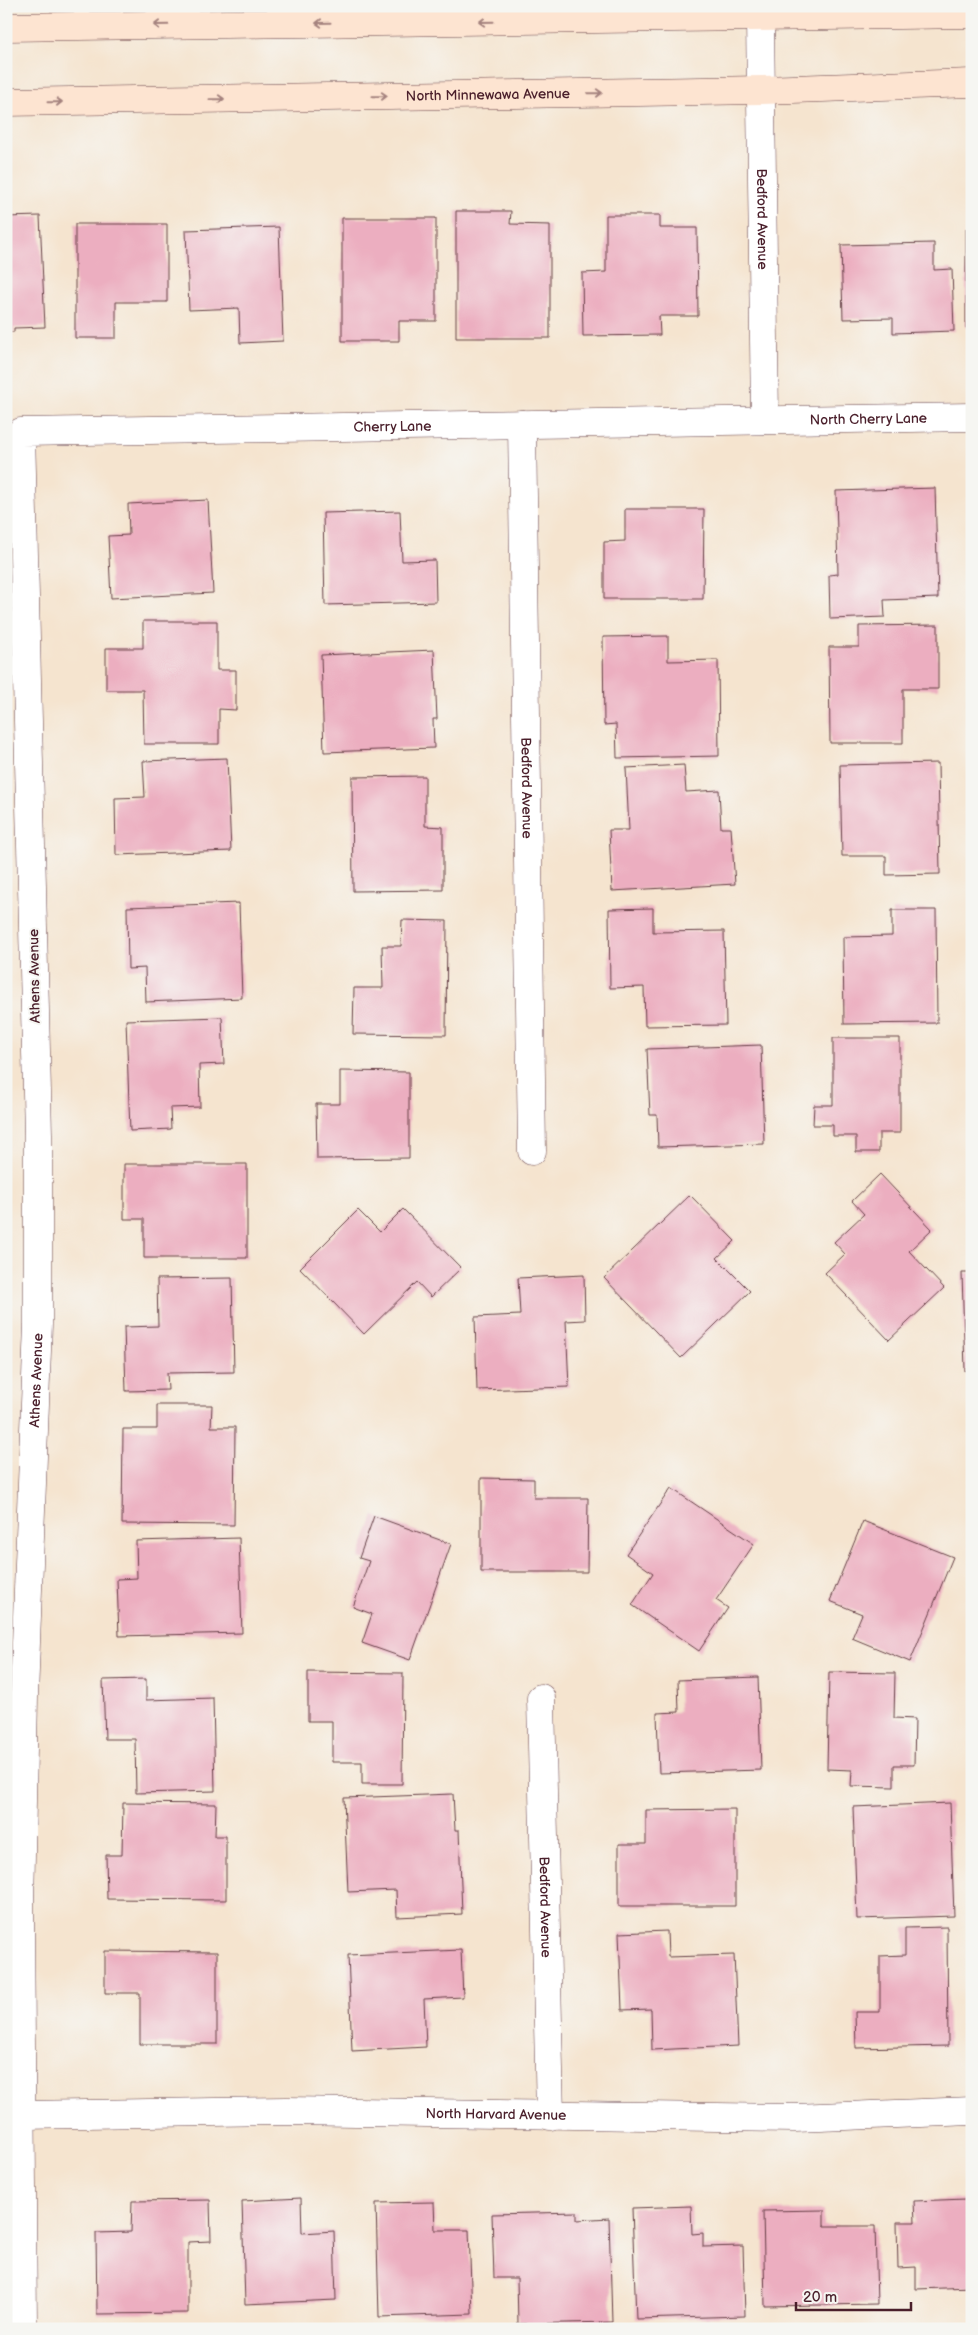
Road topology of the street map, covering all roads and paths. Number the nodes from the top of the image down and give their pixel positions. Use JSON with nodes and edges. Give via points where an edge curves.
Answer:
{"nodes":[{"id":1,"x":972,"y":14,"type":"edge"},
{"id":2,"x":760,"y":18,"type":"junction"},
{"id":3,"x":6,"y":27,"type":"edge"},
{"id":4,"x":972,"y":83,"type":"edge"},
{"id":5,"x":762,"y":90,"type":"junction"},
{"id":6,"x":6,"y":102,"type":"edge"},
{"id":7,"x":972,"y":417,"type":"edge"},
{"id":8,"x":765,"y":420,"type":"junction"},
{"id":9,"x":522,"y":424,"type":"junction"},
{"id":10,"x":20,"y":432,"type":"joint"},
{"id":11,"x":532,"y":1151,"type":"dead end"},
{"id":12,"x":540,"y":1698,"type":"dead end"},
{"id":13,"x":972,"y":2111,"type":"edge"},
{"id":14,"x":21,"y":2115,"type":"junction"},
{"id":15,"x":550,"y":2116,"type":"junction"},
{"id":16,"x":23,"y":2329,"type":"edge"}],
"edges":[{"from":1,"to":2,"type":"main road"},
{"from":2,"to":3,"type":"main road","one_way":true},
{"from":2,"to":5,"type":"street","name":"Bedford Avenue"},
{"from":4,"to":5,"type":"main road","name":"North Minnewawa Avenue"},
{"from":6,"to":5,"type":"main road","name":"North Minnewawa Avenue","one_way":true},
{"from":5,"to":8,"type":"street","name":"Bedford Avenue"},
{"from":7,"to":8,"type":"street","name":"North Cherry Lane"},
{"from":8,"to":9,"type":"street","name":"Cherry Lane"},
{"from":9,"to":10,"type":"street","name":"Cherry Lane"},
{"from":9,"to":11,"type":"street","name":"Bedford Avenue"},
{"from":10,"to":14,"type":"street","name":"Athens Avenue","via":[[38,1134],[38,1324],[20,1906]]},
{"from":12,"to":15,"type":"street","name":"Bedford Avenue"},
{"from":13,"to":15,"type":"street","name":"North Harvard Avenue","via":[[795,2118]]},
{"from":14,"to":15,"type":"street","name":"North Harvard Avenue","via":[[286,2111]]},
{"from":14,"to":16,"type":"street","name":"Athens Avenue"}]}
